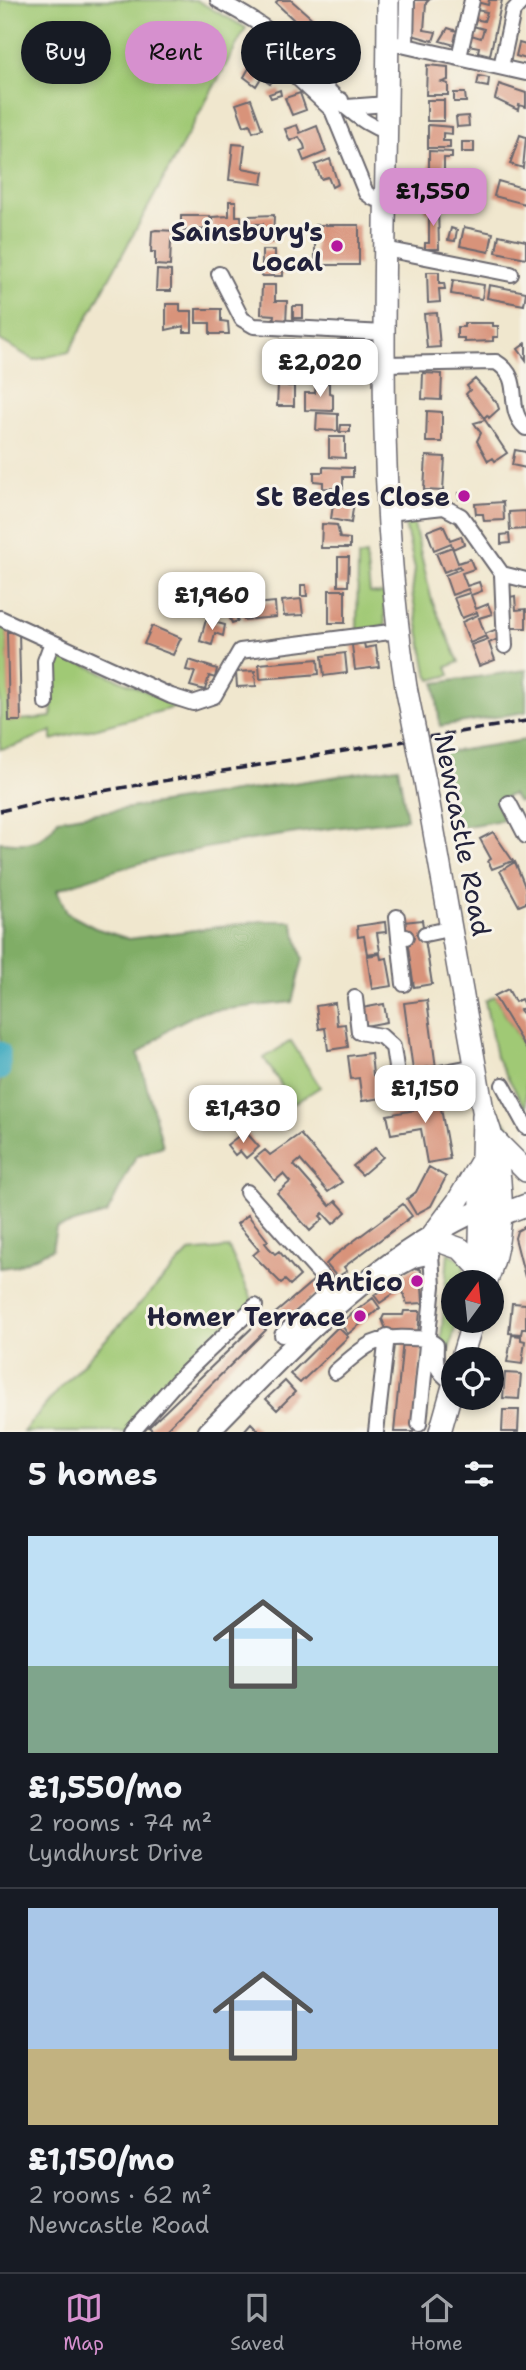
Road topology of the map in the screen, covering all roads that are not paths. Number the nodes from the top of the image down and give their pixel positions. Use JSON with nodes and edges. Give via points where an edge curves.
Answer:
{"nodes":[{"id":1,"x":218,"y":0,"type":"edge"},
{"id":2,"x":388,"y":0,"type":"edge"},
{"id":3,"x":407,"y":0,"type":"edge"},
{"id":4,"x":472,"y":0,"type":"edge"},
{"id":5,"x":523,"y":0,"type":"edge"},
{"id":6,"x":397,"y":43,"type":"junction"},
{"id":7,"x":459,"y":57,"type":"junction"},
{"id":8,"x":501,"y":67,"type":"junction"},
{"id":9,"x":526,"y":73,"type":"edge"},
{"id":10,"x":309,"y":84,"type":"edge"},
{"id":11,"x":387,"y":104,"type":"junction"},
{"id":12,"x":340,"y":106,"type":"junction"},
{"id":13,"x":387,"y":132,"type":"junction"},
{"id":14,"x":387,"y":202,"type":"junction"},
{"id":15,"x":385,"y":249,"type":"junction"},
{"id":16,"x":219,"y":274,"type":"dead end"},
{"id":17,"x":511,"y":274,"type":"dead end"},
{"id":18,"x":384,"y":333,"type":"junction"},
{"id":19,"x":384,"y":363,"type":"junction"},
{"id":20,"x":526,"y":428,"type":"edge"},
{"id":21,"x":388,"y":513,"type":"junction"},
{"id":22,"x":502,"y":574,"type":"junction"},
{"id":23,"x":526,"y":580,"type":"edge"},
{"id":24,"x":0,"y":618,"type":"edge"},
{"id":25,"x":398,"y":631,"type":"junction"},
{"id":26,"x":52,"y":642,"type":"junction"},
{"id":27,"x":505,"y":646,"type":"dead end"},
{"id":28,"x":46,"y":703,"type":"dead end"},
{"id":29,"x":509,"y":803,"type":"dead end"},
{"id":30,"x":526,"y":836,"type":"edge"},
{"id":31,"x":397,"y":917,"type":"dead end"},
{"id":32,"x":453,"y":928,"type":"junction"},
{"id":33,"x":425,"y":934,"type":"dead end"},
{"id":34,"x":404,"y":984,"type":"dead end"},
{"id":35,"x":355,"y":998,"type":"dead end"},
{"id":36,"x":475,"y":1066,"type":"junction"},
{"id":37,"x":398,"y":1081,"type":"junction"},
{"id":38,"x":503,"y":1085,"type":"dead end"},
{"id":39,"x":400,"y":1096,"type":"dead end"},
{"id":40,"x":483,"y":1110,"type":"junction"},
{"id":41,"x":524,"y":1121,"type":"edge"},
{"id":42,"x":495,"y":1140,"type":"junction"},
{"id":43,"x":481,"y":1161,"type":"junction"},
{"id":44,"x":526,"y":1171,"type":"edge"},
{"id":45,"x":247,"y":1192,"type":"dead end"},
{"id":46,"x":526,"y":1193,"type":"edge"},
{"id":47,"x":526,"y":1205,"type":"edge"},
{"id":48,"x":491,"y":1211,"type":"junction"},
{"id":49,"x":431,"y":1247,"type":"junction"},
{"id":50,"x":475,"y":1270,"type":"edge"},
{"id":51,"x":482,"y":1270,"type":"edge"},
{"id":52,"x":342,"y":1293,"type":"junction"},
{"id":53,"x":255,"y":1306,"type":"dead end"},
{"id":54,"x":282,"y":1335,"type":"dead end"},
{"id":55,"x":378,"y":1336,"type":"junction"},
{"id":56,"x":428,"y":1339,"type":"junction"},
{"id":57,"x":358,"y":1342,"type":"dead end"},
{"id":58,"x":335,"y":1372,"type":"dead end"},
{"id":59,"x":441,"y":1375,"type":"edge"},
{"id":60,"x":449,"y":1410,"type":"edge"},
{"id":61,"x":419,"y":1424,"type":"dead end"},
{"id":62,"x":445,"y":1430,"type":"edge"},
{"id":63,"x":132,"y":1432,"type":"edge"},
{"id":64,"x":208,"y":1432,"type":"edge"},
{"id":65,"x":376,"y":1432,"type":"edge"}],
"edges":[{"from":1,"to":12,"type":"street","via":[[262,25]]},
{"from":2,"to":6,"type":"highway"},
{"from":3,"to":6,"type":"street"},
{"from":4,"to":7,"type":"street"},
{"from":5,"to":8,"type":"street","via":[[513,11]]},
{"from":6,"to":7,"type":"street"},
{"from":6,"to":11,"type":"highway"},
{"from":7,"to":8,"type":"street"},
{"from":8,"to":9,"type":"street"},
{"from":10,"to":12,"type":"street"},
{"from":11,"to":12,"type":"street"},
{"from":11,"to":13,"type":"highway"},
{"from":12,"to":13,"type":"street"},
{"from":12,"to":14,"type":"street","via":[[366,193]]},
{"from":13,"to":14,"type":"highway"},
{"from":14,"to":15,"type":"highway"},
{"from":15,"to":17,"type":"street"},
{"from":15,"to":18,"type":"highway"},
{"from":16,"to":18,"type":"street","via":[[242,319],[254,326]]},
{"from":18,"to":19,"type":"highway"},
{"from":19,"to":20,"type":"street","via":[[496,362],[513,379],[514,405]]},
{"from":19,"to":21,"type":"highway"},
{"from":21,"to":22,"type":"street","via":[[452,509]]},
{"from":21,"to":25,"type":"highway","name":"Newcastle Road"},
{"from":22,"to":23,"type":"street"},
{"from":22,"to":27,"type":"street"},
{"from":24,"to":26,"type":"street"},
{"from":25,"to":26,"type":"street","via":[[240,651],[214,696],[193,702]]},
{"from":25,"to":32,"type":"highway","name":"Newcastle Road","bridge":true},
{"from":26,"to":28,"type":"street","via":[[45,661]]},
{"from":29,"to":30,"type":"street"},
{"from":31,"to":34,"type":"street","via":[[403,937]]},
{"from":32,"to":33,"type":"street"},
{"from":32,"to":36,"type":"highway","name":"Newcastle Road"},
{"from":35,"to":37,"type":"street","via":[[359,1032],[381,1036],[393,1047]]},
{"from":36,"to":37,"type":"street"},
{"from":36,"to":40,"type":"highway","name":"Newcastle Road"},
{"from":37,"to":39,"type":"street"},
{"from":38,"to":41,"type":"street"},
{"from":40,"to":42,"type":"highway","name":"Newcastle Road"},
{"from":40,"to":43,"type":"highway","name":"Newcastle Road"},
{"from":42,"to":44,"type":"highway"},
{"from":42,"to":48,"type":"highway","name":"Newcastle Road"},
{"from":43,"to":48,"type":"highway","name":"Newcastle Road"},
{"from":43,"to":49,"type":"highway"},
{"from":45,"to":52,"type":"street"},
{"from":46,"to":48,"type":"highway"},
{"from":47,"to":48,"type":"highway"},
{"from":48,"to":49,"type":"main road"},
{"from":48,"to":51,"type":"highway"},
{"from":49,"to":50,"type":"highway","via":[[461,1249]]},
{"from":49,"to":52,"type":"main road"},
{"from":49,"to":56,"type":"street"},
{"from":52,"to":54,"type":"street"},
{"from":52,"to":64,"type":"main road"},
{"from":53,"to":63,"type":"street"},
{"from":55,"to":56,"type":"street"},
{"from":55,"to":57,"type":"street"},
{"from":55,"to":58,"type":"street"},
{"from":55,"to":65,"type":"street"},
{"from":56,"to":59,"type":"street","via":[[436,1345],[435,1366]]},
{"from":56,"to":61,"type":"street"},
{"from":60,"to":62,"type":"highway"}]}
